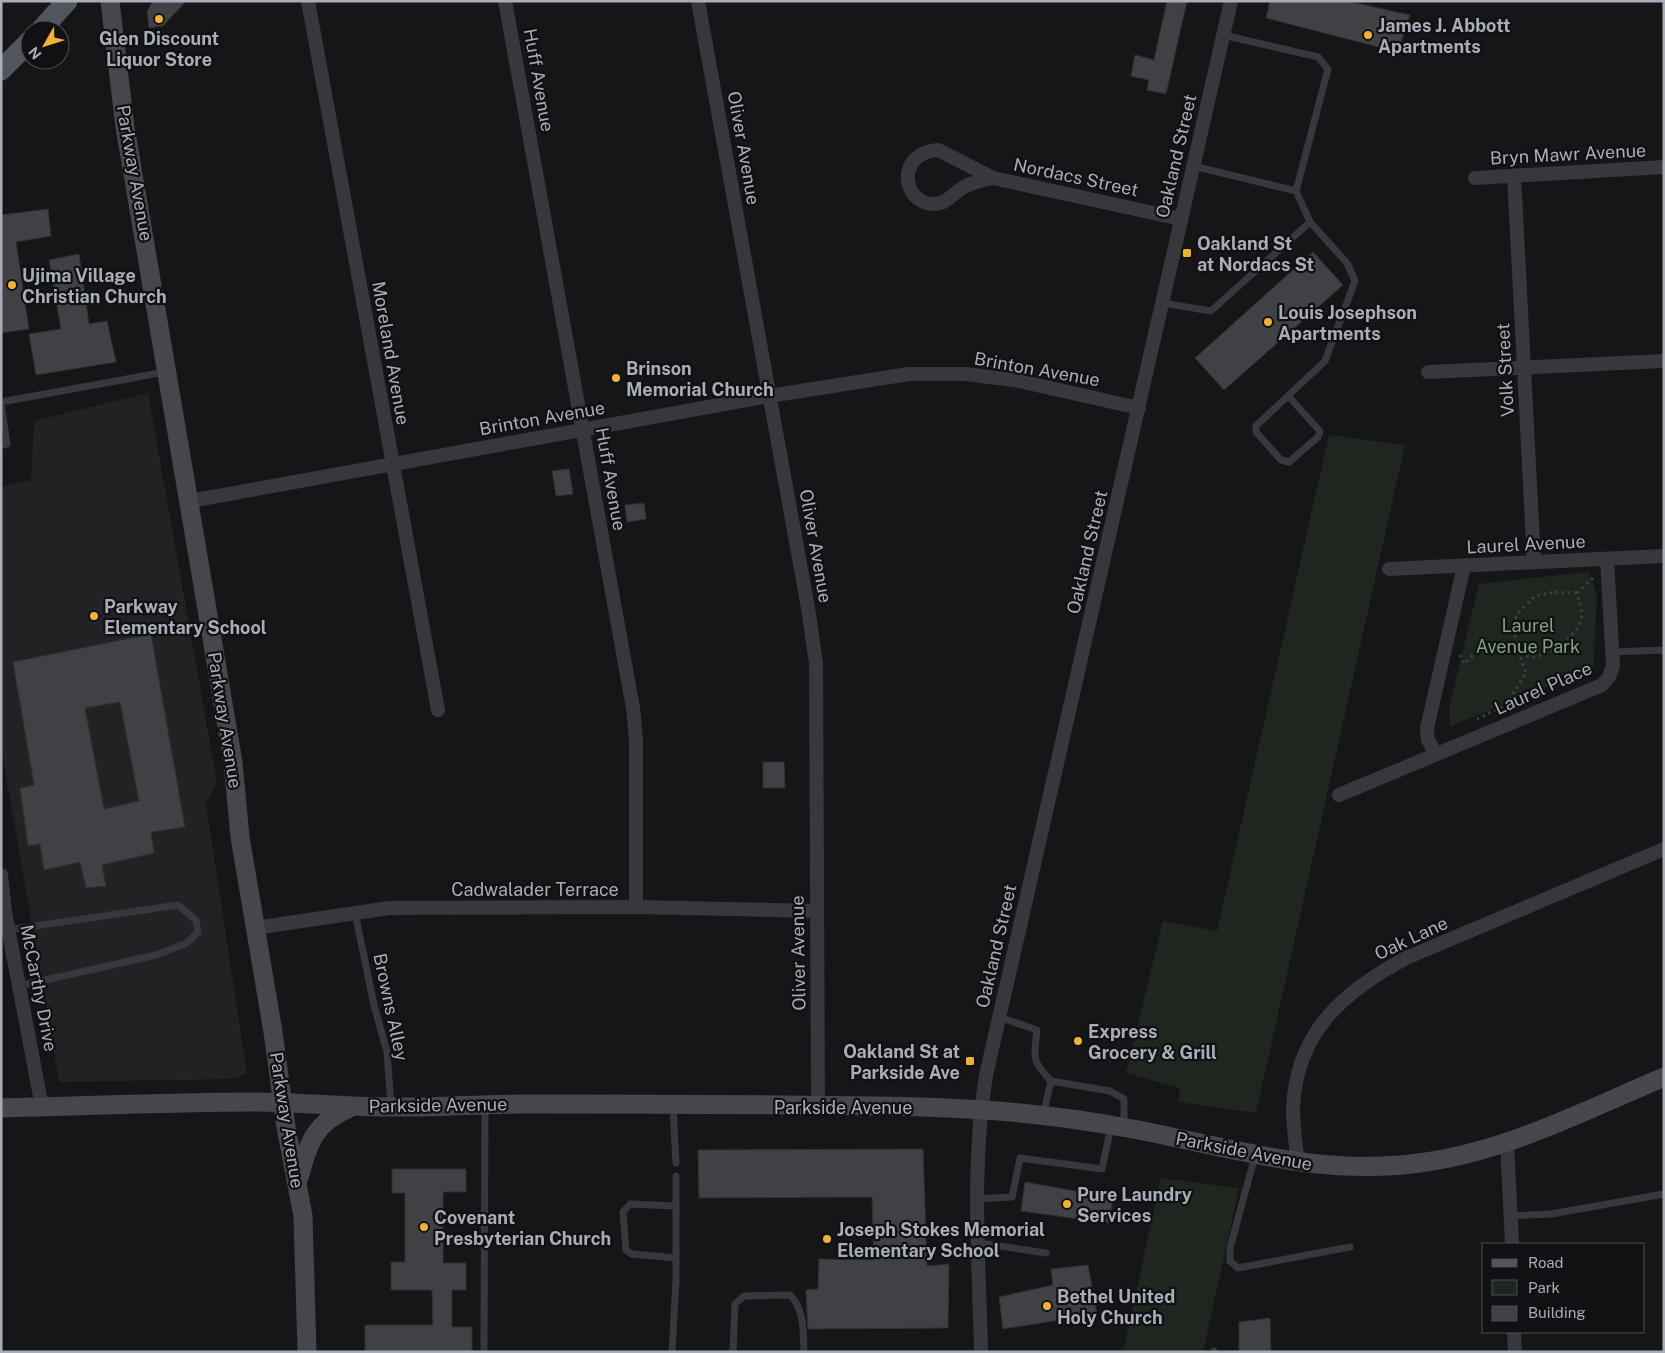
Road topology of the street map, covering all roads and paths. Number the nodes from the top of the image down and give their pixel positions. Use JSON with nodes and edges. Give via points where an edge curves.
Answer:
{"nodes":[{"id":1,"x":67,"y":1,"type":"edge"},
{"id":2,"x":110,"y":1,"type":"edge"},
{"id":3,"x":308,"y":1,"type":"edge"},
{"id":4,"x":505,"y":1,"type":"edge"},
{"id":5,"x":698,"y":1,"type":"edge"},
{"id":6,"x":1231,"y":1,"type":"edge"},
{"id":7,"x":49,"y":20,"type":"edge"},
{"id":8,"x":1223,"y":35,"type":"junction"},
{"id":9,"x":20,"y":50,"type":"edge"},
{"id":10,"x":3,"y":64,"type":"edge"},
{"id":11,"x":1193,"y":166,"type":"junction"},
{"id":12,"x":1664,"y":167,"type":"edge"},
{"id":13,"x":1514,"y":175,"type":"junction"},
{"id":14,"x":993,"y":178,"type":"junction"},
{"id":15,"x":1475,"y":178,"type":"dead end"},
{"id":16,"x":1296,"y":191,"type":"junction"},
{"id":17,"x":1181,"y":219,"type":"junction"},
{"id":18,"x":1310,"y":222,"type":"junction"},
{"id":19,"x":1162,"y":303,"type":"junction"},
{"id":20,"x":1664,"y":361,"type":"edge"},
{"id":21,"x":1524,"y":368,"type":"junction"},
{"id":22,"x":168,"y":372,"type":"junction"},
{"id":23,"x":1428,"y":372,"type":"dead end"},
{"id":24,"x":769,"y":396,"type":"junction"},
{"id":25,"x":1288,"y":396,"type":"junction"},
{"id":26,"x":1,"y":402,"type":"edge"},
{"id":27,"x":1139,"y":408,"type":"junction"},
{"id":28,"x":583,"y":430,"type":"junction"},
{"id":29,"x":1,"y":446,"type":"edge"},
{"id":30,"x":392,"y":464,"type":"junction"},
{"id":31,"x":190,"y":501,"type":"junction"},
{"id":32,"x":1664,"y":556,"type":"edge"},
{"id":33,"x":1607,"y":559,"type":"junction"},
{"id":34,"x":1534,"y":562,"type":"junction"},
{"id":35,"x":1464,"y":566,"type":"junction"},
{"id":36,"x":1389,"y":569,"type":"dead end"},
{"id":37,"x":1462,"y":645,"type":"dead end"},
{"id":38,"x":1664,"y":650,"type":"edge"},
{"id":39,"x":1518,"y":651,"type":"junction"},
{"id":40,"x":1612,"y":652,"type":"junction"},
{"id":41,"x":1568,"y":680,"type":"dead end"},
{"id":42,"x":1506,"y":705,"type":"junction"},
{"id":43,"x":438,"y":710,"type":"dead end"},
{"id":44,"x":1473,"y":721,"type":"dead end"},
{"id":45,"x":1436,"y":754,"type":"junction"},
{"id":46,"x":1339,"y":795,"type":"dead end"},
{"id":47,"x":1664,"y":849,"type":"edge"},
{"id":48,"x":1,"y":875,"type":"edge"},
{"id":49,"x":636,"y":907,"type":"junction"},
{"id":50,"x":816,"y":911,"type":"junction"},
{"id":51,"x":355,"y":913,"type":"junction"},
{"id":52,"x":255,"y":928,"type":"junction"},
{"id":53,"x":5,"y":930,"type":"edge"},
{"id":54,"x":19,"y":986,"type":"junction"},
{"id":55,"x":1000,"y":1017,"type":"junction"},
{"id":56,"x":1664,"y":1077,"type":"edge"},
{"id":57,"x":1051,"y":1081,"type":"junction"},
{"id":58,"x":283,"y":1102,"type":"junction"},
{"id":59,"x":485,"y":1105,"type":"junction"},
{"id":60,"x":673,"y":1105,"type":"junction"},
{"id":61,"x":818,"y":1105,"type":"junction"},
{"id":62,"x":42,"y":1107,"type":"junction"},
{"id":63,"x":391,"y":1107,"type":"junction"},
{"id":64,"x":1,"y":1108,"type":"edge"},
{"id":65,"x":350,"y":1108,"type":"junction"},
{"id":66,"x":980,"y":1110,"type":"junction"},
{"id":67,"x":1043,"y":1116,"type":"junction"},
{"id":68,"x":1118,"y":1126,"type":"junction"},
{"id":69,"x":1507,"y":1144,"type":"junction"},
{"id":70,"x":1255,"y":1156,"type":"junction"},
{"id":71,"x":676,"y":1163,"type":"dead end"},
{"id":72,"x":1298,"y":1163,"type":"junction"},
{"id":73,"x":676,"y":1176,"type":"dead end"},
{"id":74,"x":298,"y":1182,"type":"junction"},
{"id":75,"x":1664,"y":1194,"type":"edge"},
{"id":76,"x":977,"y":1199,"type":"junction"},
{"id":77,"x":676,"y":1206,"type":"junction"},
{"id":78,"x":1511,"y":1216,"type":"junction"},
{"id":79,"x":979,"y":1243,"type":"junction"},
{"id":80,"x":1512,"y":1243,"type":"edge"},
{"id":81,"x":1350,"y":1247,"type":"dead end"},
{"id":82,"x":1046,"y":1253,"type":"dead end"},
{"id":83,"x":676,"y":1258,"type":"junction"},
{"id":84,"x":1514,"y":1333,"type":"edge"},
{"id":85,"x":307,"y":1352,"type":"edge"},
{"id":86,"x":484,"y":1352,"type":"edge"},
{"id":87,"x":672,"y":1352,"type":"edge"},
{"id":88,"x":732,"y":1352,"type":"edge"},
{"id":89,"x":804,"y":1352,"type":"edge"},
{"id":90,"x":981,"y":1352,"type":"edge"},
{"id":91,"x":1515,"y":1352,"type":"edge"}],
"edges":[{"from":1,"to":7,"type":"main road"},
{"from":2,"to":22,"type":"main road","name":"Parkway Avenue","via":[[125,127]]},
{"from":3,"to":30,"type":"street","name":"Moreland Avenue"},
{"from":4,"to":28,"type":"street","name":"Huff Avenue"},
{"from":5,"to":24,"type":"street","name":"Oliver Avenue"},
{"from":6,"to":8,"type":"street","name":"Oakland Street"},
{"from":8,"to":11,"type":"street","name":"Oakland Street"},
{"from":8,"to":16,"type":"lane","via":[[1318,57],[1328,69]]},
{"from":9,"to":10,"type":"main road"},
{"from":11,"to":16,"type":"lane"},
{"from":11,"to":17,"type":"street","name":"Oakland Street"},
{"from":12,"to":13,"type":"street","name":"Bryn Mawr Avenue"},
{"from":13,"to":15,"type":"street","name":"Bryn Mawr Avenue"},
{"from":13,"to":21,"type":"street","name":"Volk Street"},
{"from":14,"to":14,"type":"street","name":"Nordacs Street","via":[[938,150],[916,156],[908,174],[913,193],[923,202],[934,204],[945,202],[972,182]]},
{"from":14,"to":17,"type":"street","name":"Nordacs Street"},
{"from":16,"to":18,"type":"lane"},
{"from":17,"to":19,"type":"street","name":"Oakland Street"},
{"from":18,"to":19,"type":"lane","via":[[1211,310]]},
{"from":18,"to":25,"type":"lane","via":[[1347,262],[1355,281],[1325,361]]},
{"from":19,"to":27,"type":"street","name":"Oakland Street"},
{"from":20,"to":21,"type":"street"},
{"from":21,"to":23,"type":"street"},
{"from":21,"to":34,"type":"street","name":"Volk Street"},
{"from":22,"to":26,"type":"lane"},
{"from":22,"to":31,"type":"main road","name":"Parkway Avenue"},
{"from":24,"to":27,"type":"street","name":"Brinton Avenue","via":[[909,374],[965,374],[1014,380]]},
{"from":24,"to":28,"type":"street","name":"Brinton Avenue"},
{"from":24,"to":50,"type":"street","name":"Oliver Avenue","via":[[816,663]]},
{"from":25,"to":25,"type":"lane","via":[[1256,426],[1256,432],[1281,460],[1289,462],[1318,437],[1320,431]]},
{"from":26,"to":29,"type":"lane","via":[[7,444]]},
{"from":27,"to":55,"type":"street","name":"Oakland Street"},
{"from":28,"to":30,"type":"street","name":"Brinton Avenue"},
{"from":28,"to":49,"type":"street","name":"Huff Avenue","via":[[633,708],[636,739]]},
{"from":30,"to":31,"type":"street","name":"Brinton Avenue"},
{"from":30,"to":43,"type":"street","name":"Moreland Avenue"},
{"from":31,"to":52,"type":"main road","name":"Parkway Avenue","via":[[233,762],[240,837]]},
{"from":32,"to":33,"type":"street","name":"Laurel Avenue"},
{"from":33,"to":34,"type":"street","name":"Laurel Avenue"},
{"from":33,"to":40,"type":"street","name":"Laurel Place"},
{"from":34,"to":35,"type":"street","name":"Laurel Avenue"},
{"from":35,"to":36,"type":"street","name":"Laurel Avenue"},
{"from":35,"to":45,"type":"street","via":[[1427,728],[1428,740]]},
{"from":37,"to":39,"type":"path","via":[[1459,654],[1464,664],[1475,653],[1504,644]]},
{"from":38,"to":40,"type":"lane"},
{"from":39,"to":39,"type":"path","via":[[1530,658],[1544,655],[1565,642],[1580,623],[1582,606],[1577,593],[1555,592],[1535,596],[1513,624]]},
{"from":39,"to":42,"type":"path","via":[[1526,673]]},
{"from":40,"to":45,"type":"street","name":"Laurel Place","via":[[1611,672],[1602,685]]},
{"from":41,"to":42,"type":"path"},
{"from":42,"to":44,"type":"path"},
{"from":45,"to":46,"type":"street","name":"Laurel Place"},
{"from":47,"to":72,"type":"street","name":"Oak Lane","via":[[1406,958],[1349,994],[1320,1024],[1299,1070],[1293,1111]]},
{"from":48,"to":53,"type":"street","name":"McCarthy Drive"},
{"from":49,"to":50,"type":"street","name":"Cadwalader Terrace"},
{"from":49,"to":51,"type":"street","name":"Cadwalader Terrace","via":[[389,908]]},
{"from":50,"to":61,"type":"street","name":"Oliver Avenue"},
{"from":51,"to":52,"type":"street","name":"Cadwalader Terrace"},
{"from":51,"to":63,"type":"lane","name":"Browns Alley","via":[[387,1052]]},
{"from":52,"to":58,"type":"main road","name":"Parkway Avenue"},
{"from":53,"to":54,"type":"street","name":"McCarthy Drive"},
{"from":53,"to":54,"type":"lane","via":[[178,905],[196,920],[198,932],[187,944],[156,955]]},
{"from":54,"to":62,"type":"street","name":"McCarthy Drive"},
{"from":55,"to":57,"type":"lane","via":[[1037,1030],[1034,1057],[1040,1070]]},
{"from":55,"to":66,"type":"street","name":"Oakland Street"},
{"from":56,"to":69,"type":"main road","name":"Parkside Avenue"},
{"from":57,"to":67,"type":"lane"},
{"from":57,"to":68,"type":"lane","via":[[1110,1091],[1124,1099]]},
{"from":58,"to":62,"type":"main road","name":"Parkside Avenue"},
{"from":58,"to":65,"type":"main road","name":"Parkside Avenue"},
{"from":58,"to":74,"type":"main road","name":"Parkway Avenue"},
{"from":59,"to":60,"type":"main road","name":"Parkside Avenue"},
{"from":59,"to":63,"type":"main road","name":"Parkside Avenue"},
{"from":59,"to":86,"type":"lane"},
{"from":60,"to":61,"type":"main road","name":"Parkside Avenue"},
{"from":60,"to":71,"type":"lane"},
{"from":61,"to":66,"type":"main road","name":"Parkside Avenue"},
{"from":62,"to":64,"type":"main road","name":"Parkside Avenue"},
{"from":63,"to":65,"type":"main road","name":"Parkside Avenue"},
{"from":65,"to":74,"type":"main road","via":[[324,1122],[312,1137]]},
{"from":66,"to":67,"type":"main road","name":"Parkside Avenue"},
{"from":66,"to":76,"type":"street","name":"Oakland Street"},
{"from":67,"to":68,"type":"main road","name":"Parkside Avenue"},
{"from":68,"to":70,"type":"main road","name":"Parkside Avenue"},
{"from":68,"to":76,"type":"lane","via":[[1102,1169],[1020,1158],[1012,1196]]},
{"from":69,"to":72,"type":"main road","name":"Parkside Avenue","via":[[1468,1155],[1387,1166],[1327,1167]]},
{"from":69,"to":78,"type":"street"},
{"from":70,"to":72,"type":"main road","name":"Parkside Avenue"},
{"from":70,"to":81,"type":"lane","via":[[1230,1248],[1230,1261],[1238,1268]]},
{"from":73,"to":77,"type":"lane"},
{"from":74,"to":85,"type":"main road","name":"Parkway Avenue","via":[[306,1272]]},
{"from":75,"to":78,"type":"lane","via":[[1551,1214]]},
{"from":76,"to":79,"type":"street","name":"Oakland Street"},
{"from":77,"to":83,"type":"lane"},
{"from":77,"to":83,"type":"lane","via":[[630,1204],[623,1212],[626,1250],[632,1254]]},
{"from":78,"to":80,"type":"street"},
{"from":79,"to":82,"type":"lane"},
{"from":79,"to":90,"type":"street","name":"Oakland Street"},
{"from":83,"to":87,"type":"lane"},
{"from":84,"to":91,"type":"street"},
{"from":88,"to":89,"type":"lane","via":[[735,1304],[744,1296],[790,1295],[798,1304],[802,1318]]}]}
